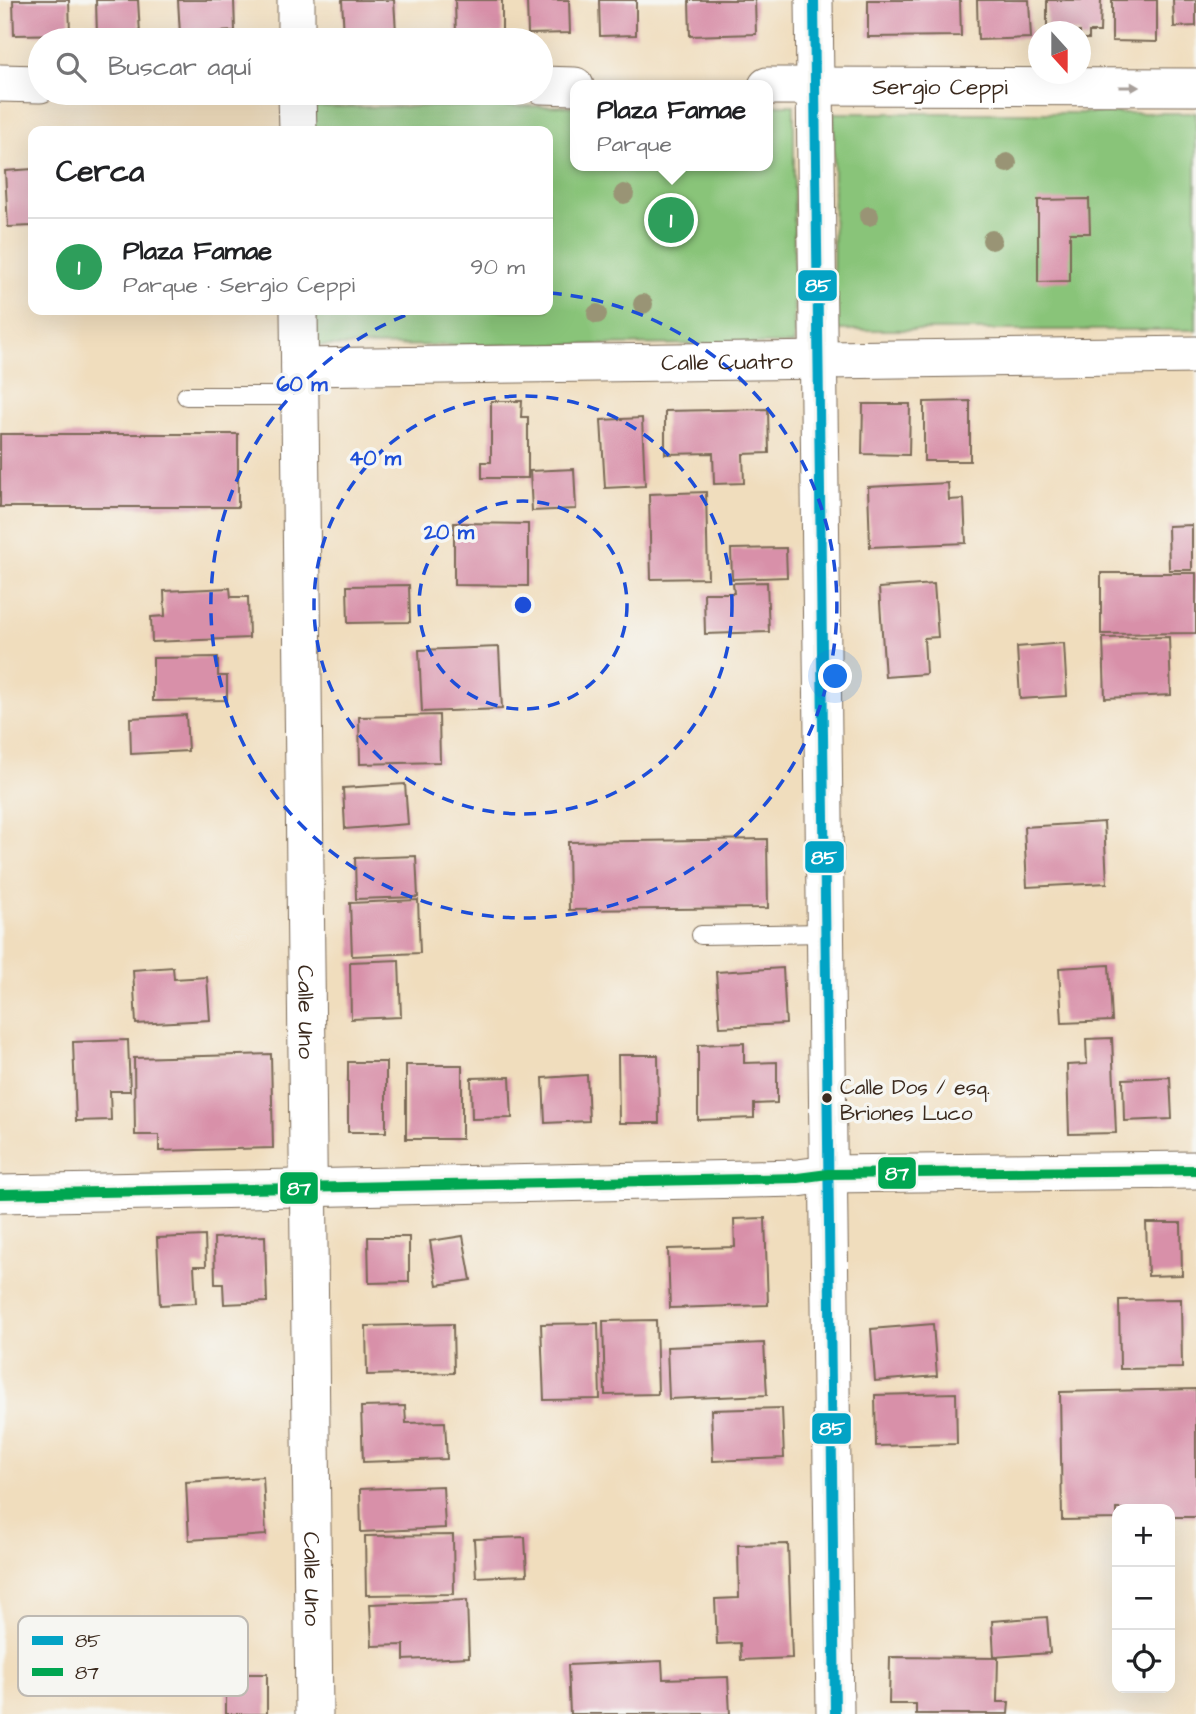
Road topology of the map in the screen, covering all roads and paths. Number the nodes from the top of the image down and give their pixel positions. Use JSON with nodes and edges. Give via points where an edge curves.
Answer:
{"nodes":[{"id":1,"x":296,"y":0,"type":"edge"},
{"id":2,"x":814,"y":0,"type":"edge"},
{"id":3,"x":296,"y":28,"type":"edge"},
{"id":4,"x":0,"y":83,"type":"edge"},
{"id":5,"x":28,"y":84,"type":"edge"},
{"id":6,"x":773,"y":86,"type":"edge"},
{"id":7,"x":815,"y":86,"type":"junction"},
{"id":8,"x":1196,"y":87,"type":"edge"},
{"id":9,"x":297,"y":105,"type":"edge"},
{"id":10,"x":298,"y":126,"type":"edge"},
{"id":11,"x":299,"y":315,"type":"edge"},
{"id":12,"x":1196,"y":355,"type":"edge"},
{"id":13,"x":818,"y":360,"type":"junction"},
{"id":14,"x":300,"y":381,"type":"junction"},
{"id":15,"x":186,"y":396,"type":"dead end"},
{"id":16,"x":826,"y":933,"type":"junction"},
{"id":17,"x":701,"y":935,"type":"dead end"},
{"id":18,"x":1196,"y":1170,"type":"edge"},
{"id":19,"x":828,"y":1174,"type":"junction"},
{"id":20,"x":309,"y":1188,"type":"junction"},
{"id":21,"x":0,"y":1194,"type":"edge"},
{"id":22,"x":314,"y":1714,"type":"edge"},
{"id":23,"x":835,"y":1714,"type":"edge"}],
"edges":[{"from":1,"to":3,"type":"street"},
{"from":2,"to":7,"type":"street"},
{"from":4,"to":5,"type":"street"},
{"from":6,"to":7,"type":"street","name":"Sergio Ceppi"},
{"from":7,"to":8,"type":"street","name":"Sergio Ceppi","one_way":true},
{"from":7,"to":13,"type":"street"},
{"from":9,"to":10,"type":"street"},
{"from":11,"to":14,"type":"street","name":"Calle Uno"},
{"from":12,"to":13,"type":"street","name":"Calle Cuatro"},
{"from":13,"to":14,"type":"street","name":"Calle Cuatro"},
{"from":13,"to":16,"type":"street"},
{"from":14,"to":15,"type":"lane"},
{"from":14,"to":20,"type":"street","name":"Calle Uno"},
{"from":16,"to":17,"type":"lane"},
{"from":16,"to":19,"type":"street"},
{"from":18,"to":19,"type":"street"},
{"from":19,"to":20,"type":"street"},
{"from":19,"to":23,"type":"street"},
{"from":20,"to":21,"type":"street"},
{"from":20,"to":22,"type":"street","name":"Calle Uno"}]}
